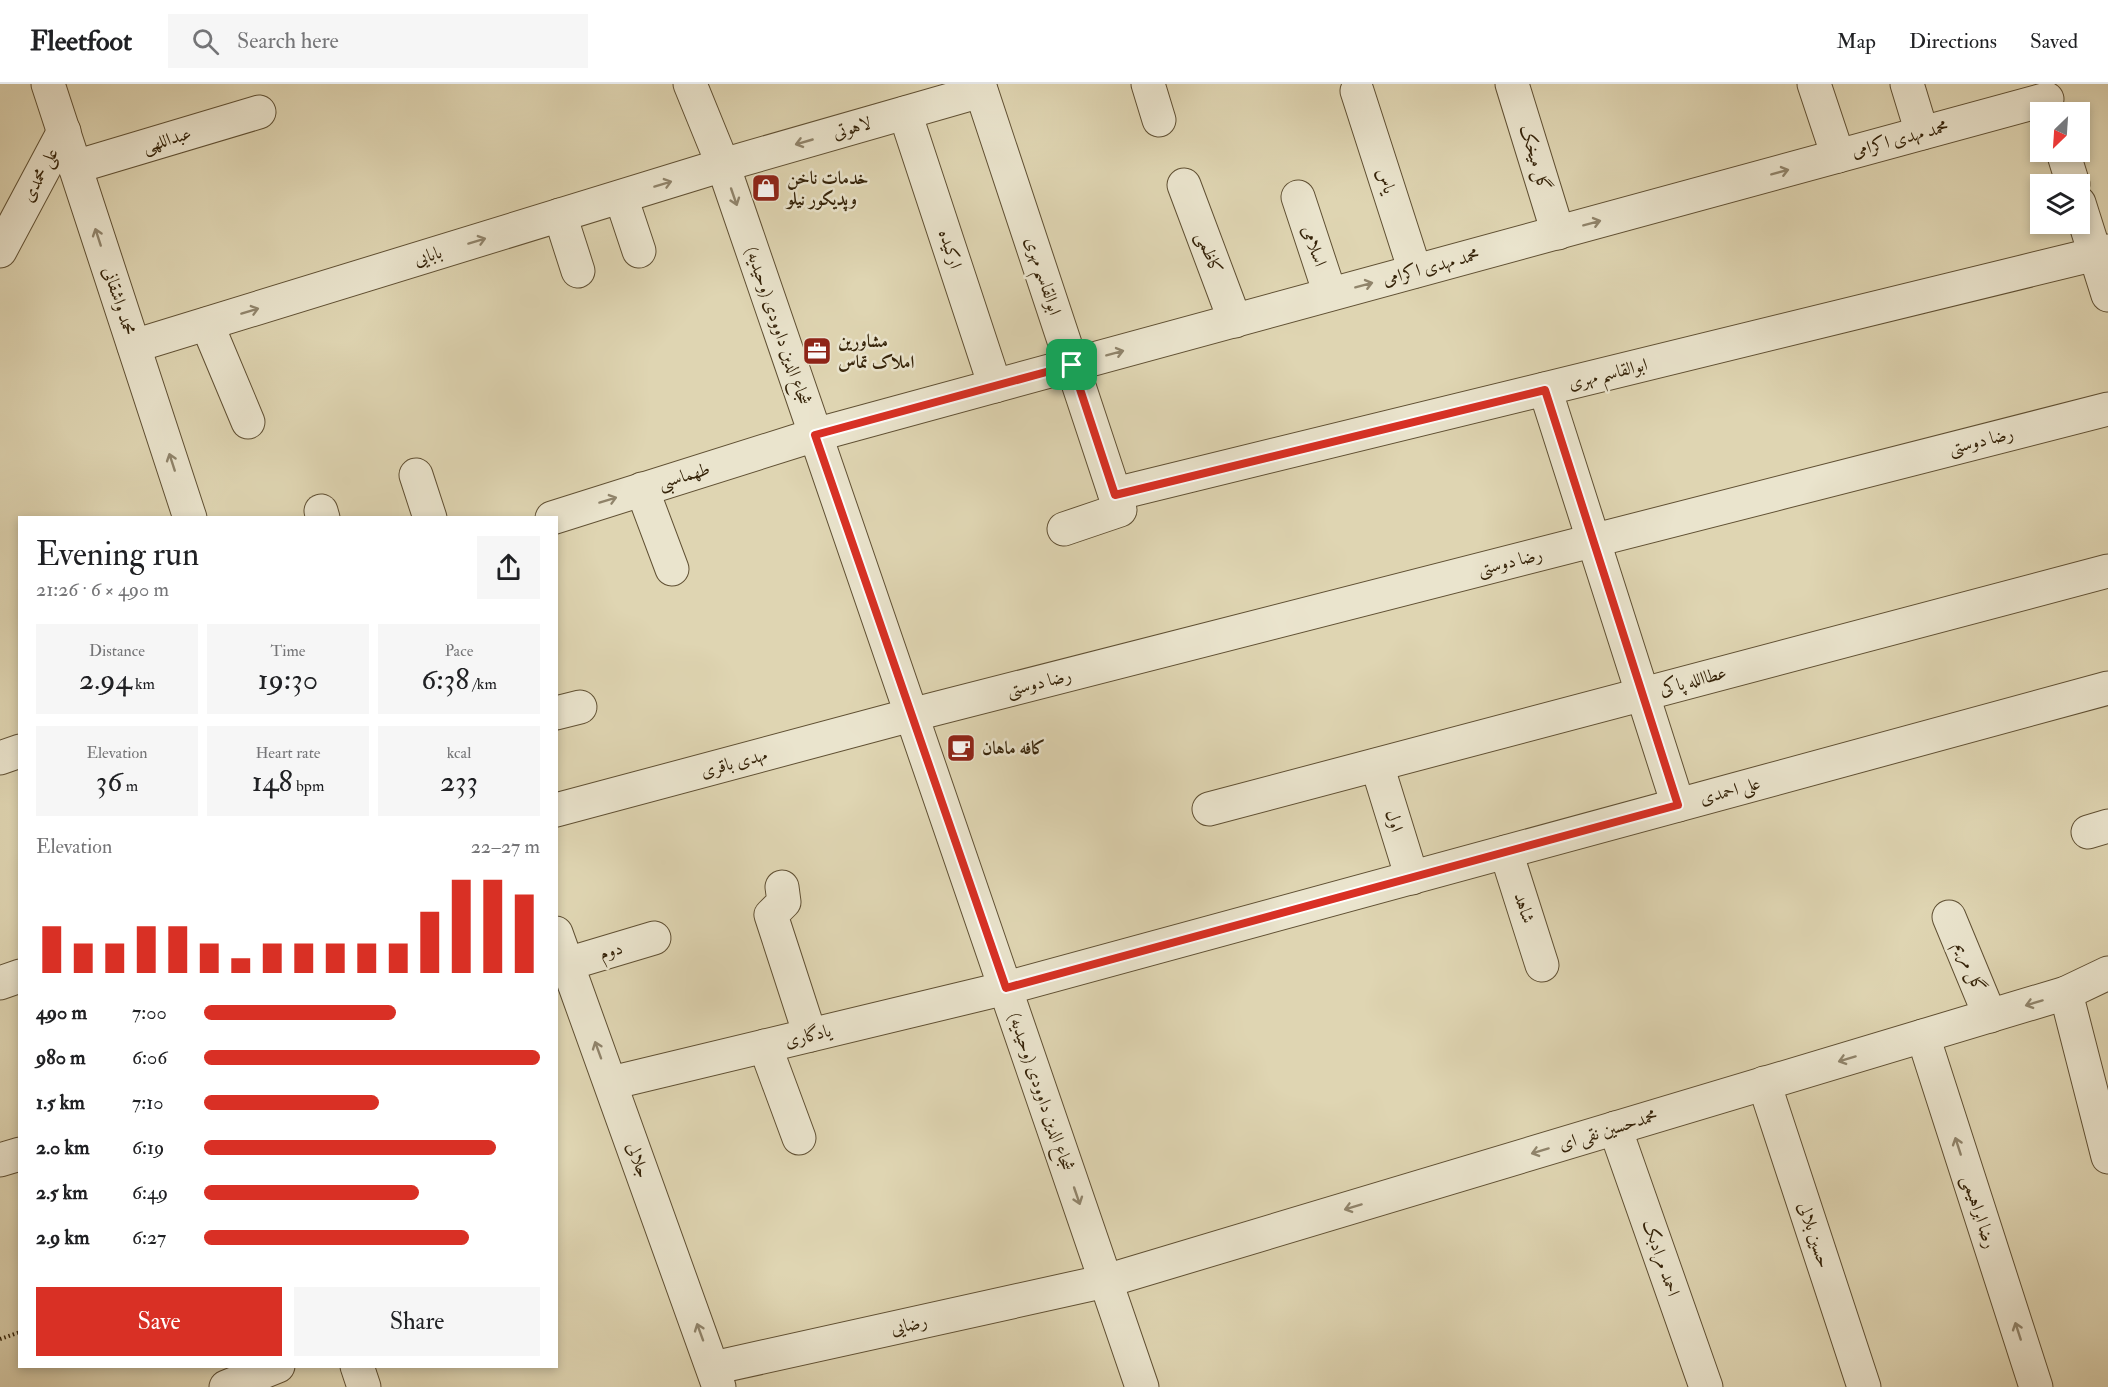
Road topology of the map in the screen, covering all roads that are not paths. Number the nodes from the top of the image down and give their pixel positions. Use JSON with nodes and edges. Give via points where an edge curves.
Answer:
{"nodes":[{"id":1,"x":48,"y":84,"type":"edge"},
{"id":2,"x":690,"y":84,"type":"edge"},
{"id":3,"x":1148,"y":84,"type":"edge"},
{"id":4,"x":1512,"y":84,"type":"edge"},
{"id":5,"x":1814,"y":84,"type":"edge"},
{"id":6,"x":1907,"y":84,"type":"edge"},
{"id":7,"x":980,"y":87,"type":"edge"},
{"id":8,"x":1357,"y":91,"type":"dead end"},
{"id":9,"x":2047,"y":98,"type":"edge"},
{"id":10,"x":259,"y":112,"type":"dead end"},
{"id":11,"x":905,"y":113,"type":"junction"},
{"id":12,"x":1159,"y":120,"type":"dead end"},
{"id":13,"x":64,"y":131,"type":"junction"},
{"id":14,"x":1922,"y":133,"type":"junction"},
{"id":15,"x":1838,"y":156,"type":"junction"},
{"id":16,"x":723,"y":165,"type":"junction"},
{"id":17,"x":75,"y":168,"type":"junction"},
{"id":18,"x":1184,"y":185,"type":"dead end"},
{"id":19,"x":621,"y":196,"type":"junction"},
{"id":20,"x":1298,"y":197,"type":"dead end"},
{"id":21,"x":560,"y":215,"type":"junction"},
{"id":22,"x":2090,"y":228,"type":"edge"},
{"id":23,"x":1558,"y":232,"type":"junction"},
{"id":24,"x":0,"y":251,"type":"edge"},
{"id":25,"x":639,"y":251,"type":"dead end"},
{"id":26,"x":2101,"y":253,"type":"edge"},
{"id":27,"x":578,"y":271,"type":"dead end"},
{"id":28,"x":1415,"y":271,"type":"junction"},
{"id":29,"x":1330,"y":294,"type":"junction"},
{"id":30,"x":2108,"y":295,"type":"edge"},
{"id":31,"x":1235,"y":321,"type":"junction"},
{"id":32,"x":207,"y":324,"type":"junction"},
{"id":33,"x":134,"y":346,"type":"junction"},
{"id":34,"x":1072,"y":365,"type":"junction"},
{"id":35,"x":995,"y":386,"type":"junction"},
{"id":36,"x":1545,"y":390,"type":"junction"},
{"id":37,"x":2108,"y":409,"type":"edge"},
{"id":38,"x":248,"y":422,"type":"dead end"},
{"id":39,"x":815,"y":435,"type":"junction"},
{"id":40,"x":416,"y":474,"type":"dead end"},
{"id":41,"x":642,"y":489,"type":"junction"},
{"id":42,"x":1115,"y":495,"type":"junction"},
{"id":43,"x":189,"y":516,"type":"edge"},
{"id":44,"x":429,"y":516,"type":"edge"},
{"id":45,"x":558,"y":516,"type":"edge"},
{"id":46,"x":1065,"y":529,"type":"dead end"},
{"id":47,"x":1593,"y":540,"type":"junction"},
{"id":48,"x":672,"y":569,"type":"dead end"},
{"id":49,"x":2108,"y":571,"type":"edge"},
{"id":50,"x":2108,"y":688,"type":"edge"},
{"id":51,"x":1642,"y":695,"type":"junction"},
{"id":52,"x":912,"y":715,"type":"junction"},
{"id":53,"x":18,"y":752,"type":"edge"},
{"id":54,"x":0,"y":758,"type":"edge"},
{"id":55,"x":1377,"y":765,"type":"junction"},
{"id":56,"x":1678,"y":805,"type":"junction"},
{"id":57,"x":558,"y":809,"type":"edge"},
{"id":58,"x":1209,"y":809,"type":"dead end"},
{"id":59,"x":1506,"y":852,"type":"junction"},
{"id":60,"x":1412,"y":878,"type":"junction"},
{"id":61,"x":782,"y":887,"type":"dead end"},
{"id":62,"x":1949,"y":917,"type":"dead end"},
{"id":63,"x":654,"y":938,"type":"dead end"},
{"id":64,"x":558,"y":939,"type":"edge"},
{"id":65,"x":567,"y":964,"type":"junction"},
{"id":66,"x":1542,"y":964,"type":"dead end"},
{"id":67,"x":2108,"y":973,"type":"edge"},
{"id":68,"x":18,"y":977,"type":"edge"},
{"id":69,"x":0,"y":983,"type":"edge"},
{"id":70,"x":1006,"y":988,"type":"junction"},
{"id":71,"x":2066,"y":993,"type":"junction"},
{"id":72,"x":1990,"y":1016,"type":"junction"},
{"id":73,"x":810,"y":1035,"type":"junction"},
{"id":74,"x":1923,"y":1036,"type":"junction"},
{"id":75,"x":765,"y":1046,"type":"junction"},
{"id":76,"x":611,"y":1083,"type":"junction"},
{"id":77,"x":1764,"y":1083,"type":"junction"},
{"id":78,"x":1615,"y":1128,"type":"junction"},
{"id":79,"x":799,"y":1138,"type":"dead end"},
{"id":80,"x":18,"y":1155,"type":"edge"},
{"id":81,"x":2108,"y":1157,"type":"edge"},
{"id":82,"x":0,"y":1160,"type":"edge"},
{"id":83,"x":1106,"y":1281,"type":"junction"},
{"id":84,"x":273,"y":1368,"type":"edge"},
{"id":85,"x":358,"y":1368,"type":"edge"},
{"id":86,"x":716,"y":1378,"type":"edge"},
{"id":87,"x":226,"y":1387,"type":"edge"},
{"id":88,"x":364,"y":1387,"type":"edge"},
{"id":89,"x":1142,"y":1387,"type":"edge"},
{"id":90,"x":1706,"y":1387,"type":"edge"},
{"id":91,"x":1864,"y":1387,"type":"edge"},
{"id":92,"x":2036,"y":1387,"type":"edge"}],
"edges":[{"from":1,"to":13,"type":"street","name":"محمد واشقانی"},
{"from":2,"to":16,"type":"street","name":"شجاع الدین داوودی (وحیدیه)"},
{"from":3,"to":12,"type":"street"},
{"from":4,"to":23,"type":"street","name":"گل میخک"},
{"from":5,"to":15,"type":"street"},
{"from":6,"to":14,"type":"street"},
{"from":7,"to":11,"type":"street","name":"لاهوتی"},
{"from":7,"to":34,"type":"street","name":"ابوالقاسم مهری"},
{"from":8,"to":28,"type":"street","name":"یاس"},
{"from":9,"to":14,"type":"street","name":"محمد مهدی اکرامی"},
{"from":10,"to":17,"type":"street","name":"عبداللهی"},
{"from":11,"to":16,"type":"street","name":"لاهوتی","one_way":true},
{"from":11,"to":35,"type":"street","name":"ارکیده"},
{"from":13,"to":17,"type":"street","name":"محمد واشقانی"},
{"from":13,"to":24,"type":"street","name":"علی محمدی"},
{"from":14,"to":15,"type":"street","name":"محمد مهدی اکرامی"},
{"from":23,"to":15,"type":"street","name":"محمد مهدی اکرامی","one_way":true},
{"from":19,"to":16,"type":"street","name":"بابایی","one_way":true},
{"from":16,"to":39,"type":"street","name":"شجاع الدین داوودی (وحیدیه)","one_way":true},
{"from":33,"to":17,"type":"street","name":"محمد واشقانی","one_way":true},
{"from":18,"to":31,"type":"street","name":"کاظمی"},
{"from":19,"to":21,"type":"street","name":"بابایی"},
{"from":19,"to":25,"type":"street"},
{"from":20,"to":29,"type":"street","name":"اسلامی"},
{"from":21,"to":27,"type":"street"},
{"from":32,"to":21,"type":"street","name":"بابایی","one_way":true},
{"from":22,"to":26,"type":"street"},
{"from":23,"to":28,"type":"street","name":"محمد مهدی اکرامی"},
{"from":26,"to":30,"type":"street"},
{"from":26,"to":36,"type":"street","name":"ابوالقاسم مهری"},
{"from":29,"to":28,"type":"street","name":"محمد مهدی اکرامی","one_way":true},
{"from":29,"to":31,"type":"street","name":"محمد مهدی اکرامی"},
{"from":34,"to":31,"type":"street","name":"محمد مهدی اکرامی","one_way":true},
{"from":32,"to":33,"type":"street","name":"بابایی"},
{"from":32,"to":38,"type":"street"},
{"from":43,"to":33,"type":"street","name":"محمد واشقانی","one_way":true},
{"from":34,"to":35,"type":"street","name":"محمد مهدی اکرامی"},
{"from":34,"to":42,"type":"street","name":"ابوالقاسم مهری"},
{"from":35,"to":39,"type":"street","name":"محمد مهدی اکرامی"},
{"from":36,"to":42,"type":"street","name":"ابوالقاسم مهری"},
{"from":36,"to":47,"type":"street"},
{"from":37,"to":47,"type":"street","name":"رضا دوستی"},
{"from":39,"to":41,"type":"street","name":"طهماسبی"},
{"from":39,"to":52,"type":"street","name":"شجاع الدین داوودی (وحیدیه)"},
{"from":40,"to":44,"type":"street"},
{"from":45,"to":41,"type":"street","name":"طهماسبی","one_way":true},
{"from":41,"to":48,"type":"street"},
{"from":42,"to":46,"type":"street","via":[[1120,510]]},
{"from":47,"to":51,"type":"street"},
{"from":47,"to":52,"type":"street","name":"رضا دوستی"},
{"from":49,"to":51,"type":"street","name":"عطاالله پاکی"},
{"from":50,"to":56,"type":"street","name":"علی احمدی"},
{"from":51,"to":55,"type":"street","name":"عطاالله پاکی"},
{"from":51,"to":56,"type":"street"},
{"from":52,"to":57,"type":"street","name":"مهدی باقری"},
{"from":52,"to":70,"type":"street","name":"شجاع الدین داوودی (وحیدیه)"},
{"from":53,"to":54,"type":"street"},
{"from":55,"to":58,"type":"street","name":"عطاالله پاکی"},
{"from":55,"to":60,"type":"street","name":"اول"},
{"from":56,"to":59,"type":"street","name":"علی احمدی"},
{"from":59,"to":60,"type":"street","name":"علی احمدی"},
{"from":59,"to":66,"type":"street","name":"شاهد"},
{"from":60,"to":70,"type":"street","name":"علی احمدی"},
{"from":61,"to":73,"type":"street","via":[[784,902],[771,915]]},
{"from":62,"to":72,"type":"street","name":"گل مریم"},
{"from":63,"to":65,"type":"street","name":"دوم"},
{"from":64,"to":65,"type":"street","name":"جلالی"},
{"from":76,"to":65,"type":"street","name":"جلالی","one_way":true},
{"from":67,"to":71,"type":"street","name":"محمدحسین نقی ای"},
{"from":68,"to":69,"type":"street"},
{"from":70,"to":73,"type":"street","name":"یادگاری"},
{"from":70,"to":83,"type":"street","name":"شجاع الدین داوودی (وحیدیه)","one_way":true},
{"from":71,"to":72,"type":"street","name":"محمدحسین نقی ای","one_way":true},
{"from":71,"to":81,"type":"street"},
{"from":72,"to":74,"type":"street","name":"محمدحسین نقی ای"},
{"from":73,"to":75,"type":"street","name":"یادگاری"},
{"from":74,"to":77,"type":"street","name":"محمدحسین نقی ای","one_way":true},
{"from":92,"to":74,"type":"street","name":"رضا ابراهیمی","one_way":true},
{"from":75,"to":76,"type":"street","name":"یادگاری"},
{"from":75,"to":79,"type":"street"},
{"from":86,"to":76,"type":"street","name":"جلالی","one_way":true},
{"from":77,"to":78,"type":"street","name":"محمدحسین نقی ای"},
{"from":77,"to":91,"type":"street","name":"حسین بلالی"},
{"from":78,"to":83,"type":"street","name":"محمدحسین نقی ای","one_way":true},
{"from":78,"to":90,"type":"street","name":"احمد مرادبک"},
{"from":80,"to":82,"type":"street"},
{"from":83,"to":86,"type":"street","name":"رضایی"},
{"from":83,"to":89,"type":"street","name":"شجاع الدین داوودی (وحیدیه)"},
{"from":84,"to":87,"type":"street"},
{"from":85,"to":88,"type":"street"}]}
